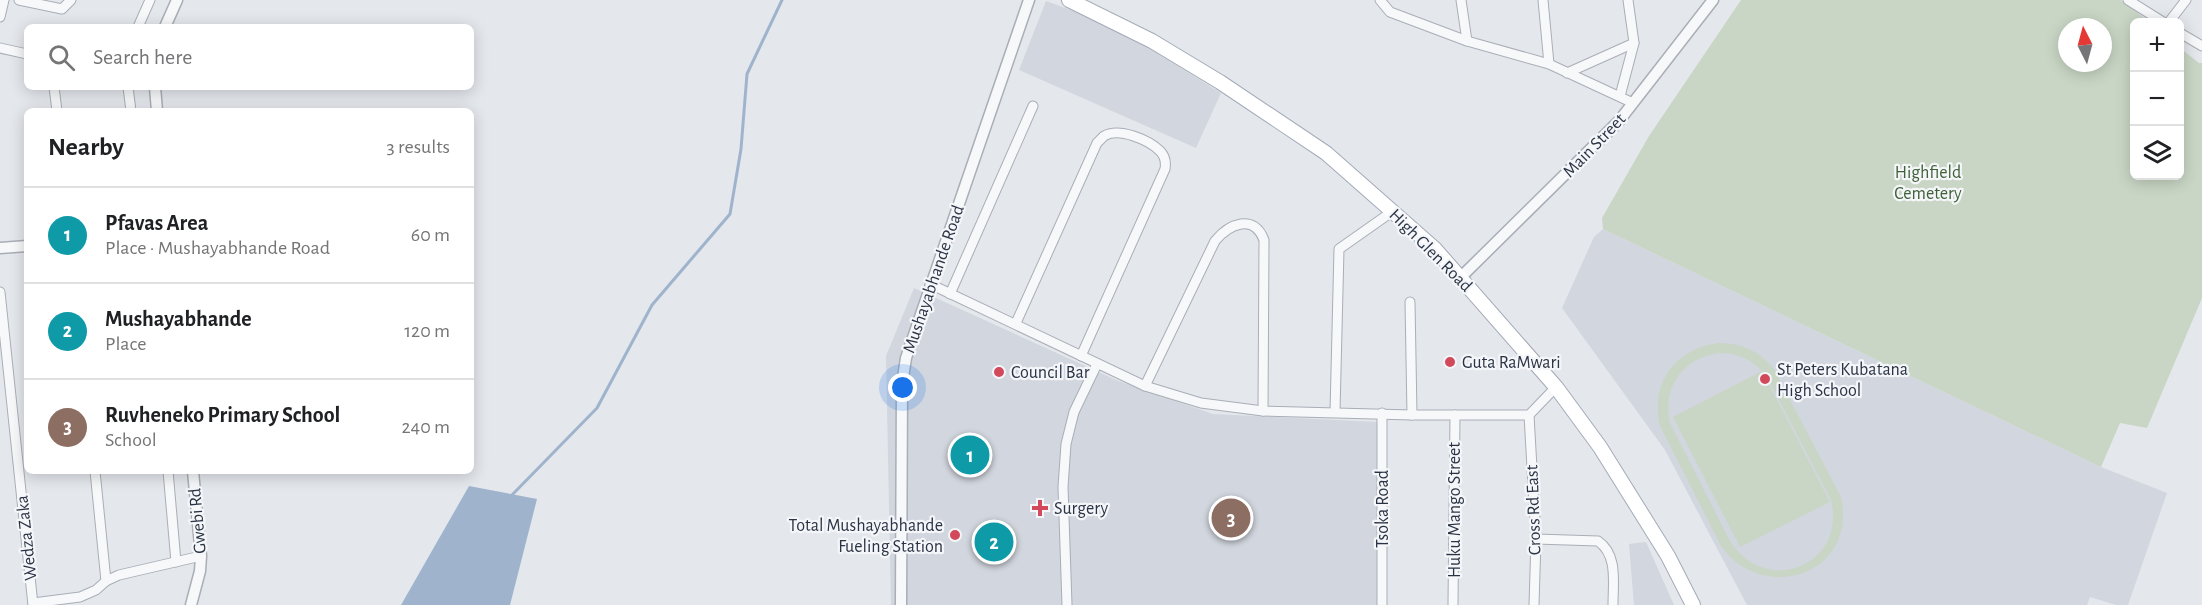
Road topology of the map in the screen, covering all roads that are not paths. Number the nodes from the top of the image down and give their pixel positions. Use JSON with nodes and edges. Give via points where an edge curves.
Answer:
{"nodes":[{"id":1,"x":4,"y":0,"type":"edge"},
{"id":2,"x":19,"y":0,"type":"edge"},
{"id":3,"x":71,"y":0,"type":"edge"},
{"id":4,"x":150,"y":0,"type":"edge"},
{"id":5,"x":177,"y":0,"type":"edge"},
{"id":6,"x":1029,"y":0,"type":"edge"},
{"id":7,"x":1069,"y":0,"type":"edge"},
{"id":8,"x":1380,"y":0,"type":"edge"},
{"id":9,"x":1461,"y":0,"type":"edge"},
{"id":10,"x":1543,"y":0,"type":"edge"},
{"id":11,"x":1628,"y":0,"type":"edge"},
{"id":12,"x":1713,"y":0,"type":"edge"},
{"id":13,"x":2128,"y":0,"type":"edge"},
{"id":14,"x":2186,"y":0,"type":"edge"},
{"id":15,"x":0,"y":17,"type":"edge"},
{"id":16,"x":2157,"y":18,"type":"edge"},
{"id":17,"x":2172,"y":18,"type":"edge"},
{"id":18,"x":139,"y":24,"type":"edge"},
{"id":19,"x":166,"y":24,"type":"edge"},
{"id":20,"x":2184,"y":35,"type":"edge"},
{"id":21,"x":1467,"y":41,"type":"junction"},
{"id":22,"x":1635,"y":43,"type":"junction"},
{"id":23,"x":2202,"y":46,"type":"edge"},
{"id":24,"x":0,"y":48,"type":"edge"},
{"id":25,"x":24,"y":53,"type":"edge"},
{"id":26,"x":1549,"y":64,"type":"junction"},
{"id":27,"x":1567,"y":73,"type":"junction"},
{"id":28,"x":54,"y":90,"type":"edge"},
{"id":29,"x":128,"y":90,"type":"edge"},
{"id":30,"x":155,"y":90,"type":"edge"},
{"id":31,"x":1620,"y":96,"type":"junction"},
{"id":32,"x":1633,"y":103,"type":"junction"},
{"id":33,"x":1033,"y":106,"type":"dead end"},
{"id":34,"x":57,"y":108,"type":"edge"},
{"id":35,"x":130,"y":108,"type":"edge"},
{"id":36,"x":157,"y":108,"type":"edge"},
{"id":37,"x":1393,"y":211,"type":"junction"},
{"id":38,"x":24,"y":246,"type":"edge"},
{"id":39,"x":0,"y":248,"type":"edge"},
{"id":40,"x":1461,"y":277,"type":"junction"},
{"id":41,"x":930,"y":285,"type":"junction"},
{"id":42,"x":0,"y":292,"type":"edge"},
{"id":43,"x":950,"y":294,"type":"junction"},
{"id":44,"x":1410,"y":302,"type":"dead end"},
{"id":45,"x":1016,"y":324,"type":"junction"},
{"id":46,"x":1081,"y":356,"type":"junction"},
{"id":47,"x":1097,"y":364,"type":"junction"},
{"id":48,"x":1145,"y":386,"type":"junction"},
{"id":49,"x":1556,"y":387,"type":"junction"},
{"id":50,"x":1263,"y":411,"type":"junction"},
{"id":51,"x":1335,"y":412,"type":"junction"},
{"id":52,"x":1382,"y":413,"type":"junction"},
{"id":53,"x":1412,"y":415,"type":"junction"},
{"id":54,"x":1455,"y":415,"type":"junction"},
{"id":55,"x":1529,"y":415,"type":"junction"},
{"id":56,"x":95,"y":474,"type":"edge"},
{"id":57,"x":168,"y":474,"type":"edge"},
{"id":58,"x":193,"y":474,"type":"edge"},
{"id":59,"x":1536,"y":539,"type":"junction"},
{"id":60,"x":201,"y":556,"type":"junction"},
{"id":61,"x":176,"y":562,"type":"junction"},
{"id":62,"x":106,"y":581,"type":"junction"},
{"id":63,"x":33,"y":604,"type":"edge"},
{"id":64,"x":191,"y":605,"type":"edge"},
{"id":65,"x":901,"y":605,"type":"edge"},
{"id":66,"x":1067,"y":605,"type":"edge"},
{"id":67,"x":1382,"y":605,"type":"edge"},
{"id":68,"x":1453,"y":605,"type":"edge"},
{"id":69,"x":1534,"y":605,"type":"edge"},
{"id":70,"x":1613,"y":605,"type":"edge"},
{"id":71,"x":1692,"y":605,"type":"edge"}],
"edges":[{"from":1,"to":15,"type":"street"},
{"from":2,"to":3,"type":"street","via":[[62,9]]},
{"from":4,"to":18,"type":"street"},
{"from":5,"to":19,"type":"street"},
{"from":6,"to":41,"type":"street","name":"Mushayabhande Road"},
{"from":7,"to":37,"type":"main road","name":"High Glen Road","via":[[1152,41],[1220,82],[1326,153]]},
{"from":8,"to":21,"type":"street","via":[[1390,12]]},
{"from":9,"to":21,"type":"street"},
{"from":10,"to":26,"type":"street"},
{"from":11,"to":22,"type":"street"},
{"from":12,"to":32,"type":"street","name":"Main Street"},
{"from":13,"to":16,"type":"street"},
{"from":14,"to":17,"type":"street"},
{"from":20,"to":23,"type":"street"},
{"from":21,"to":26,"type":"street"},
{"from":22,"to":27,"type":"street"},
{"from":22,"to":31,"type":"street"},
{"from":24,"to":25,"type":"street"},
{"from":26,"to":27,"type":"street"},
{"from":27,"to":31,"type":"street"},
{"from":28,"to":34,"type":"street"},
{"from":29,"to":35,"type":"street"},
{"from":30,"to":36,"type":"street"},
{"from":31,"to":32,"type":"street"},
{"from":32,"to":40,"type":"street","name":"Main Street"},
{"from":33,"to":43,"type":"street"},
{"from":37,"to":40,"type":"main road","name":"High Glen Road"},
{"from":37,"to":51,"type":"street","via":[[1339,249]]},
{"from":38,"to":39,"type":"street"},
{"from":40,"to":49,"type":"main road","name":"High Glen Road"},
{"from":41,"to":43,"type":"street"},
{"from":41,"to":65,"type":"street","name":"Mushayabhande Road","via":[[906,358],[902,384]]},
{"from":42,"to":63,"type":"street","name":"Wedza Zaka"},
{"from":43,"to":45,"type":"street"},
{"from":44,"to":53,"type":"street"},
{"from":45,"to":46,"type":"street"},
{"from":45,"to":46,"type":"street","via":[[1097,143],[1113,133],[1134,137],[1160,151],[1166,170]]},
{"from":46,"to":47,"type":"street"},
{"from":47,"to":48,"type":"street"},
{"from":47,"to":66,"type":"street","via":[[1074,412],[1066,444],[1063,487]]},
{"from":48,"to":50,"type":"street","via":[[1201,403]]},
{"from":48,"to":50,"type":"street","via":[[1215,241],[1222,232],[1245,223],[1255,226],[1264,240]]},
{"from":49,"to":55,"type":"street"},
{"from":49,"to":71,"type":"main road","name":"High Glen Road","via":[[1618,475],[1668,556]]},
{"from":50,"to":51,"type":"street"},
{"from":51,"to":52,"type":"street"},
{"from":52,"to":53,"type":"street"},
{"from":52,"to":67,"type":"street","name":"Tsoka Road"},
{"from":53,"to":54,"type":"street"},
{"from":54,"to":55,"type":"street"},
{"from":54,"to":68,"type":"street","name":"Huku Mango Street"},
{"from":55,"to":59,"type":"street","name":"Cross Rd East"},
{"from":56,"to":62,"type":"street"},
{"from":57,"to":61,"type":"street"},
{"from":58,"to":60,"type":"street","name":"Gwebi Rd"},
{"from":59,"to":69,"type":"street","name":"Cross Rd East"},
{"from":59,"to":70,"type":"street","via":[[1598,541],[1606,546],[1612,557]]},
{"from":60,"to":61,"type":"street"},
{"from":60,"to":64,"type":"street","name":"Gwebi Rd"},
{"from":61,"to":62,"type":"street"},
{"from":62,"to":63,"type":"street","via":[[81,597]]}]}
